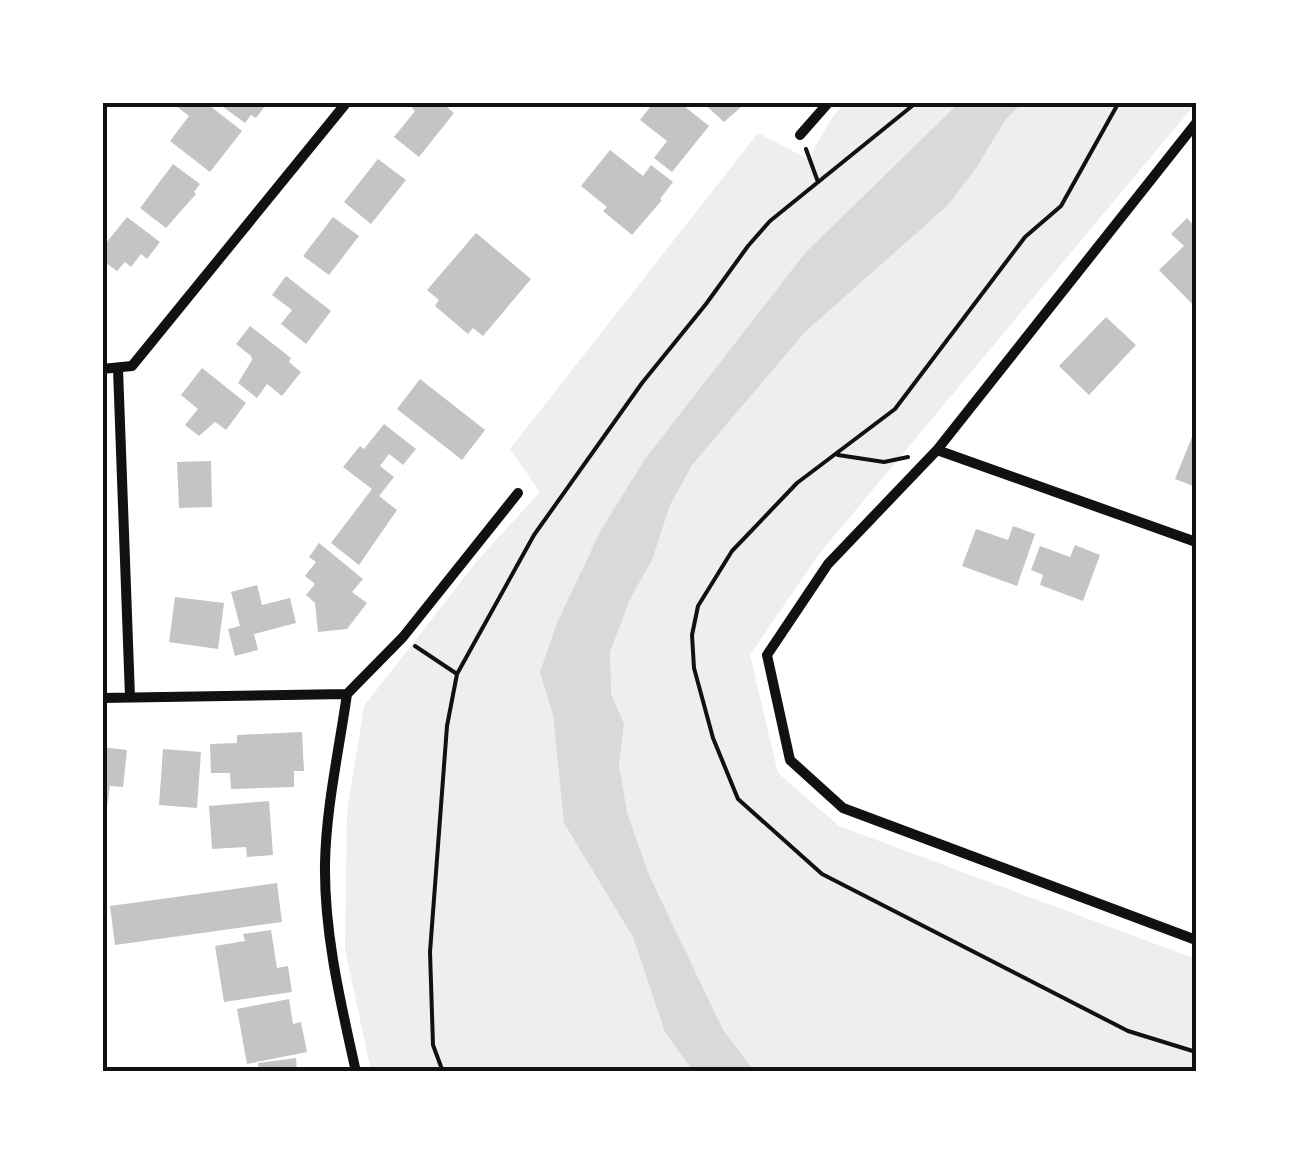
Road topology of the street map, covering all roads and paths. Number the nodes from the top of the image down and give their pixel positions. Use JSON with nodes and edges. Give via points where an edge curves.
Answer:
{"nodes":[{"id":1,"x":347,"y":102,"type":"edge"},
{"id":2,"x":829,"y":102,"type":"edge"},
{"id":3,"x":917,"y":102,"type":"edge"},
{"id":4,"x":1119,"y":102,"type":"edge"},
{"id":5,"x":1196,"y":123,"type":"edge"},
{"id":6,"x":800,"y":135,"type":"joint"},
{"id":7,"x":818,"y":182,"type":"junction"},
{"id":8,"x":102,"y":369,"type":"edge"},
{"id":9,"x":118,"y":369,"type":"junction"},
{"id":10,"x":937,"y":450,"type":"junction"},
{"id":11,"x":836,"y":455,"type":"junction"},
{"id":12,"x":518,"y":493,"type":"dead end"},
{"id":13,"x":1196,"y":542,"type":"edge"},
{"id":14,"x":403,"y":637,"type":"junction"},
{"id":15,"x":457,"y":674,"type":"junction"},
{"id":16,"x":346,"y":694,"type":"junction"},
{"id":17,"x":130,"y":697,"type":"junction"},
{"id":18,"x":102,"y":698,"type":"edge"},
{"id":19,"x":1196,"y":940,"type":"edge"},
{"id":20,"x":1196,"y":1052,"type":"edge"},
{"id":21,"x":356,"y":1072,"type":"edge"},
{"id":22,"x":443,"y":1072,"type":"edge"}],
"edges":[{"from":1,"to":9,"type":"street","via":[[132,366]]},
{"from":2,"to":6,"type":"street"},
{"from":3,"to":7,"type":"path"},
{"from":4,"to":11,"type":"path","via":[[1062,206],[1025,237],[895,409]]},
{"from":5,"to":10,"type":"street"},
{"from":6,"to":7,"type":"path"},
{"from":7,"to":15,"type":"path","via":[[748,246],[642,383],[534,535]]},
{"from":8,"to":9,"type":"street"},
{"from":9,"to":17,"type":"street"},
{"from":10,"to":11,"type":"path","via":[[884,462]]},
{"from":10,"to":13,"type":"street"},
{"from":10,"to":19,"type":"street","via":[[828,564],[767,656],[790,760],[843,808]]},
{"from":11,"to":20,"type":"path","via":[[797,483],[732,551],[698,606],[694,668],[738,800],[822,874],[1128,1031]]},
{"from":12,"to":14,"type":"street"},
{"from":14,"to":15,"type":"path"},
{"from":14,"to":16,"type":"street"},
{"from":15,"to":22,"type":"path","via":[[430,952],[433,1045]]},
{"from":16,"to":17,"type":"street"},
{"from":16,"to":21,"type":"street","via":[[325,862],[337,983]]},
{"from":17,"to":18,"type":"street"}]}
